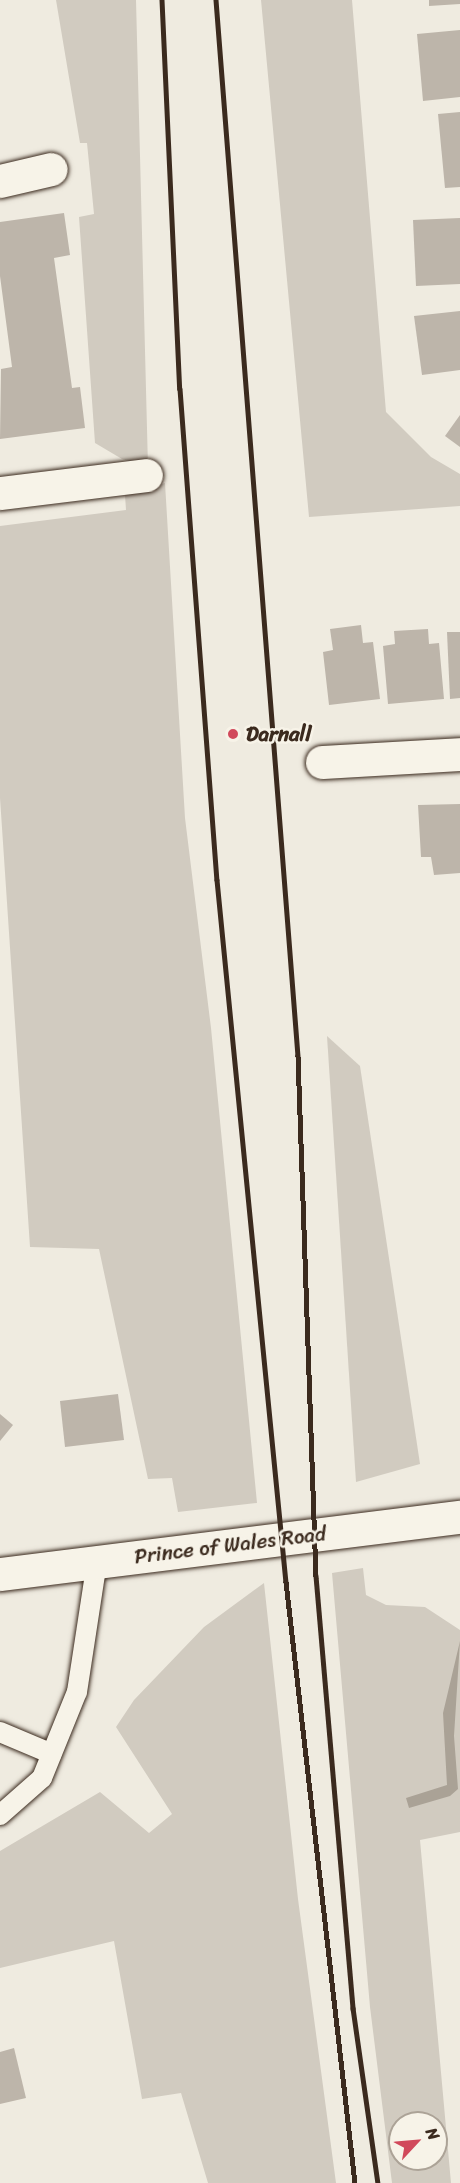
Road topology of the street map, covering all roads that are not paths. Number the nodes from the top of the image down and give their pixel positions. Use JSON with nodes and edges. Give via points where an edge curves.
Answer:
{"nodes":[{"id":1,"x":51,"y":169,"type":"dead end"},
{"id":2,"x":0,"y":181,"type":"edge"},
{"id":3,"x":147,"y":475,"type":"dead end"},
{"id":4,"x":0,"y":494,"type":"edge"},
{"id":5,"x":460,"y":754,"type":"edge"},
{"id":6,"x":321,"y":762,"type":"dead end"},
{"id":7,"x":460,"y":1517,"type":"edge"},
{"id":8,"x":97,"y":1562,"type":"junction"},
{"id":9,"x":0,"y":1574,"type":"edge"},
{"id":10,"x":0,"y":1732,"type":"edge"},
{"id":11,"x":52,"y":1754,"type":"junction"},
{"id":12,"x":0,"y":1815,"type":"edge"}],
"edges":[{"from":1,"to":2,"type":"main road"},
{"from":3,"to":4,"type":"main road"},
{"from":5,"to":6,"type":"main road"},
{"from":7,"to":8,"type":"main road","name":"Prince of Wales Road"},
{"from":8,"to":9,"type":"main road","name":"Prince of Wales Road"},
{"from":8,"to":11,"type":"lane","via":[[78,1692]]},
{"from":10,"to":11,"type":"lane"},
{"from":11,"to":12,"type":"lane","via":[[42,1778]]}]}
